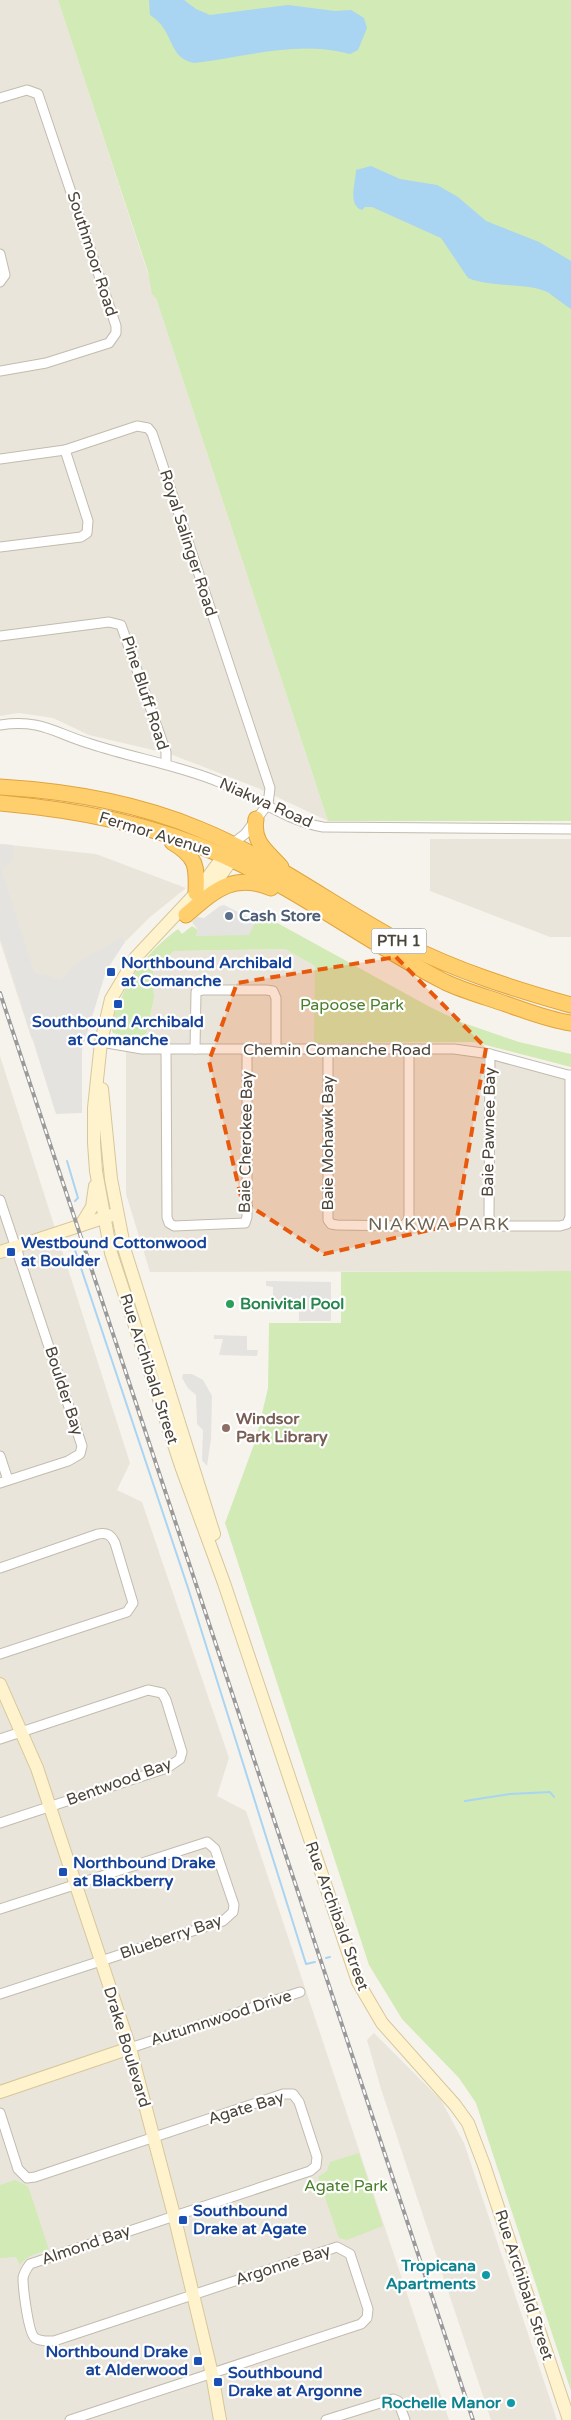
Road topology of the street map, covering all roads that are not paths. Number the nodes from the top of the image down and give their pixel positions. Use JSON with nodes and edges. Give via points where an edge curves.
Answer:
{"nodes":[{"id":1,"x":0,"y":98,"type":"edge"},
{"id":2,"x":0,"y":254,"type":"edge"},
{"id":3,"x":0,"y":282,"type":"edge"},
{"id":4,"x":0,"y":371,"type":"edge"},
{"id":5,"x":65,"y":450,"type":"junction"},
{"id":6,"x":0,"y":460,"type":"edge"},
{"id":7,"x":0,"y":548,"type":"edge"},
{"id":8,"x":0,"y":636,"type":"edge"},
{"id":9,"x":0,"y":725,"type":"edge"},
{"id":10,"x":166,"y":764,"type":"junction"},
{"id":11,"x":0,"y":787,"type":"edge"},
{"id":12,"x":0,"y":803,"type":"edge"},
{"id":13,"x":268,"y":804,"type":"junction"},
{"id":14,"x":256,"y":819,"type":"junction"},
{"id":15,"x":143,"y":828,"type":"junction"},
{"id":16,"x":571,"y":829,"type":"edge"},
{"id":17,"x":235,"y":848,"type":"junction"},
{"id":18,"x":290,"y":877,"type":"junction"},
{"id":19,"x":196,"y":894,"type":"junction"},
{"id":20,"x":316,"y":907,"type":"junction"},
{"id":21,"x":186,"y":915,"type":"junction"},
{"id":22,"x":147,"y":944,"type":"junction"},
{"id":23,"x":571,"y":1005,"type":"edge"},
{"id":24,"x":571,"y":1023,"type":"edge"},
{"id":25,"x":101,"y":1042,"type":"junction"},
{"id":26,"x":166,"y":1049,"type":"junction"},
{"id":27,"x":195,"y":1049,"type":"junction"},
{"id":28,"x":247,"y":1050,"type":"junction"},
{"id":29,"x":276,"y":1050,"type":"junction"},
{"id":30,"x":328,"y":1050,"type":"junction"},
{"id":31,"x":409,"y":1050,"type":"junction"},
{"id":32,"x":490,"y":1054,"type":"junction"},
{"id":33,"x":99,"y":1060,"type":"junction"},
{"id":34,"x":570,"y":1076,"type":"edge"},
{"id":35,"x":96,"y":1171,"type":"junction"},
{"id":36,"x":0,"y":1200,"type":"edge"},
{"id":37,"x":117,"y":1213,"type":"junction"},
{"id":38,"x":104,"y":1217,"type":"junction"},
{"id":39,"x":81,"y":1225,"type":"junction"},
{"id":40,"x":16,"y":1247,"type":"junction"},
{"id":41,"x":0,"y":1252,"type":"edge"},
{"id":42,"x":111,"y":1253,"type":"junction"},
{"id":43,"x":0,"y":1456,"type":"edge"},
{"id":44,"x":4,"y":1481,"type":"edge"},
{"id":45,"x":0,"y":1568,"type":"edge"},
{"id":46,"x":224,"y":1583,"type":"junction"},
{"id":47,"x":0,"y":1654,"type":"edge"},
{"id":48,"x":0,"y":1684,"type":"edge"},
{"id":49,"x":21,"y":1732,"type":"junction"},
{"id":50,"x":0,"y":1739,"type":"edge"},
{"id":51,"x":50,"y":1807,"type":"junction"},
{"id":52,"x":0,"y":1823,"type":"edge"},
{"id":53,"x":75,"y":1885,"type":"junction"},
{"id":54,"x":0,"y":1909,"type":"edge"},
{"id":55,"x":100,"y":1961,"type":"junction"},
{"id":56,"x":300,"y":1992,"type":"dead end"},
{"id":57,"x":0,"y":1994,"type":"edge"},
{"id":58,"x":130,"y":2048,"type":"junction"},
{"id":59,"x":0,"y":2092,"type":"edge"},
{"id":60,"x":0,"y":2113,"type":"edge"},
{"id":61,"x":155,"y":2138,"type":"junction"},
{"id":62,"x":174,"y":2215,"type":"junction"},
{"id":63,"x":193,"y":2294,"type":"junction"},
{"id":64,"x":212,"y":2374,"type":"junction"},
{"id":65,"x":70,"y":2420,"type":"edge"},
{"id":66,"x":220,"y":2420,"type":"edge"},
{"id":67,"x":326,"y":2420,"type":"edge"},
{"id":68,"x":405,"y":2420,"type":"edge"},
{"id":69,"x":569,"y":2420,"type":"edge"}],
"edges":[{"from":1,"to":4,"type":"street","name":"Southmoor Road","via":[[26,90],[38,94],[116,326],[116,333],[109,343],[46,363]]},
{"from":2,"to":3,"type":"street","via":[[5,275]]},
{"from":5,"to":6,"type":"street","name":"Royal Salinger Road"},
{"from":5,"to":7,"type":"street","via":[[88,521],[86,533]]},
{"from":5,"to":13,"type":"street","name":"Royal Salinger Road","via":[[137,426],[148,428],[152,433],[270,788]]},
{"from":8,"to":10,"type":"street","name":"Pine Bluff Road","via":[[109,622],[121,625],[166,752]]},
{"from":9,"to":10,"type":"street","name":"Niakwa Road","via":[[41,725],[102,748]]},
{"from":10,"to":13,"type":"street","name":"Niakwa Road"},
{"from":11,"to":17,"type":"highway","name":"Fermor Avenue","number":"PTH 1","via":[[63,793],[122,805],[192,826]]},
{"from":12,"to":15,"type":"highway","name":"Fermor Avenue","number":"PTH 1","via":[[60,808]]},
{"from":13,"to":14,"type":"street","name":"Rue Archibald Street"},
{"from":13,"to":16,"type":"street","name":"Niakwa Road","via":[[297,820],[324,827]]},
{"from":14,"to":17,"type":"street","name":"Rue Archibald Street"},
{"from":14,"to":18,"type":"highway","via":[[254,828],[258,844]]},
{"from":15,"to":17,"type":"highway","name":"Fermor Avenue","number":"PTH 1"},
{"from":15,"to":19,"type":"highway","via":[[183,848],[193,859],[197,869]]},
{"from":17,"to":18,"type":"highway","name":"Fermor Avenue","number":"PTH 1"},
{"from":17,"to":19,"type":"main road","name":"Rue Archibald Street"},
{"from":17,"to":20,"type":"highway","name":"Fermor Avenue","number":"PTH 1"},
{"from":17,"to":21,"type":"main road","name":"Rue Archibald Street","via":[[205,897]]},
{"from":18,"to":23,"type":"highway","name":"Fermor Avenue","number":"PTH 1","via":[[442,962]]},
{"from":19,"to":22,"type":"main road","name":"Rue Archibald Street"},
{"from":20,"to":21,"type":"highway","via":[[260,884],[238,882],[213,892]]},
{"from":20,"to":24,"type":"highway","name":"Fermor Avenue","number":"PTH 1","via":[[446,982],[522,1010]]},
{"from":21,"to":22,"type":"main road","name":"Rue Archibald Street"},
{"from":22,"to":25,"type":"main road","name":"Rue Archibald Street","via":[[114,992]]},
{"from":25,"to":26,"type":"street","name":"Chemin Comanche Road","via":[[142,1049]]},
{"from":25,"to":33,"type":"main road","name":"Rue Archibald Street"},
{"from":26,"to":27,"type":"street","name":"Chemin Comanche Road"},
{"from":26,"to":28,"type":"street","name":"Baie Cherokee Bay","via":[[166,1217],[174,1226],[245,1223]]},
{"from":27,"to":28,"type":"street","name":"Chemin Comanche Road"},
{"from":27,"to":29,"type":"street","via":[[196,992],[266,990],[273,991],[276,998]]},
{"from":28,"to":29,"type":"street","name":"Chemin Comanche Road"},
{"from":29,"to":30,"type":"street","name":"Chemin Comanche Road"},
{"from":30,"to":31,"type":"street","name":"Chemin Comanche Road"},
{"from":30,"to":31,"type":"street","name":"Baie Mohawk Bay","via":[[328,1220],[337,1225],[403,1226],[409,1215]]},
{"from":31,"to":32,"type":"street","name":"Chemin Comanche Road","via":[[454,1049]]},
{"from":32,"to":34,"type":"street","name":"Chemin Comanche Road"},
{"from":32,"to":34,"type":"street","name":"Baie Pawnee Bay","via":[[489,1216],[491,1223],[498,1226],[567,1224],[570,1217]]},
{"from":33,"to":35,"type":"main road","name":"Rue Archibald Street","via":[[94,1114]]},
{"from":33,"to":37,"type":"main road","name":"Rue Archibald Street"},
{"from":35,"to":38,"type":"main road","name":"Rue Archibald Street"},
{"from":35,"to":39,"type":"main road","via":[[92,1207]]},
{"from":36,"to":40,"type":"street","name":"Boulder Bay"},
{"from":37,"to":38,"type":"main road"},
{"from":37,"to":46,"type":"main road","name":"Rue Archibald Street","via":[[135,1287],[206,1505],[219,1550]]},
{"from":38,"to":39,"type":"main road"},
{"from":38,"to":42,"type":"main road","name":"Rue Archibald Street"},
{"from":39,"to":40,"type":"main road"},
{"from":39,"to":42,"type":"main road","via":[[99,1230]]},
{"from":40,"to":41,"type":"main road"},
{"from":40,"to":44,"type":"street","name":"Boulder Bay","via":[[82,1446],[80,1454],[68,1461]]},
{"from":42,"to":46,"type":"main road","name":"Rue Archibald Street","via":[[181,1466]]},
{"from":43,"to":44,"type":"street"},
{"from":45,"to":47,"type":"street","via":[[106,1533],[115,1543],[134,1603],[127,1612]]},
{"from":46,"to":69,"type":"main road","name":"Rue Archibald Street","via":[[358,1982],[382,2023],[442,2087],[468,2123],[488,2174]]},
{"from":48,"to":49,"type":"main road","name":"Drake Boulevard"},
{"from":49,"to":50,"type":"street","name":"Bentwood Bay"},
{"from":49,"to":51,"type":"main road","name":"Drake Boulevard"},
{"from":49,"to":51,"type":"street","name":"Bentwood Bay","via":[[148,1690],[162,1693],[166,1700],[182,1752],[174,1765]]},
{"from":51,"to":52,"type":"street","name":"Bentwood Bay"},
{"from":51,"to":53,"type":"main road","name":"Drake Boulevard"},
{"from":53,"to":54,"type":"street","name":"Blueberry Bay"},
{"from":53,"to":55,"type":"main road","name":"Drake Boulevard"},
{"from":53,"to":55,"type":"street","name":"Blueberry Bay","via":[[200,1842],[215,1849],[234,1905],[229,1917]]},
{"from":55,"to":57,"type":"street","name":"Blueberry Bay"},
{"from":55,"to":58,"type":"main road","name":"Drake Boulevard"},
{"from":56,"to":58,"type":"street","name":"Autumnwood Drive"},
{"from":58,"to":59,"type":"main road","name":"Autumnwood Drive"},
{"from":58,"to":61,"type":"main road","name":"Drake Boulevard"},
{"from":60,"to":61,"type":"street","via":[[18,2169],[27,2178]]},
{"from":61,"to":62,"type":"main road","name":"Drake Boulevard"},
{"from":61,"to":62,"type":"street","name":"Agate Bay","via":[[283,2094],[293,2094],[299,2102],[317,2157],[316,2166],[310,2171]]},
{"from":62,"to":63,"type":"main road","name":"Drake Boulevard"},
{"from":62,"to":63,"type":"street","name":"Almond Bay","via":[[30,2264],[23,2278],[30,2328],[37,2339],[54,2341]]},
{"from":63,"to":64,"type":"main road","name":"Drake Boulevard"},
{"from":63,"to":64,"type":"street","name":"Argonne Bay","via":[[337,2247],[350,2254],[368,2309],[367,2318],[361,2324]]},
{"from":64,"to":65,"type":"street","name":"Argonne Bay"},
{"from":64,"to":66,"type":"main road","name":"Drake Boulevard"},
{"from":67,"to":68,"type":"street","via":[[393,2399],[398,2401]]}]}
